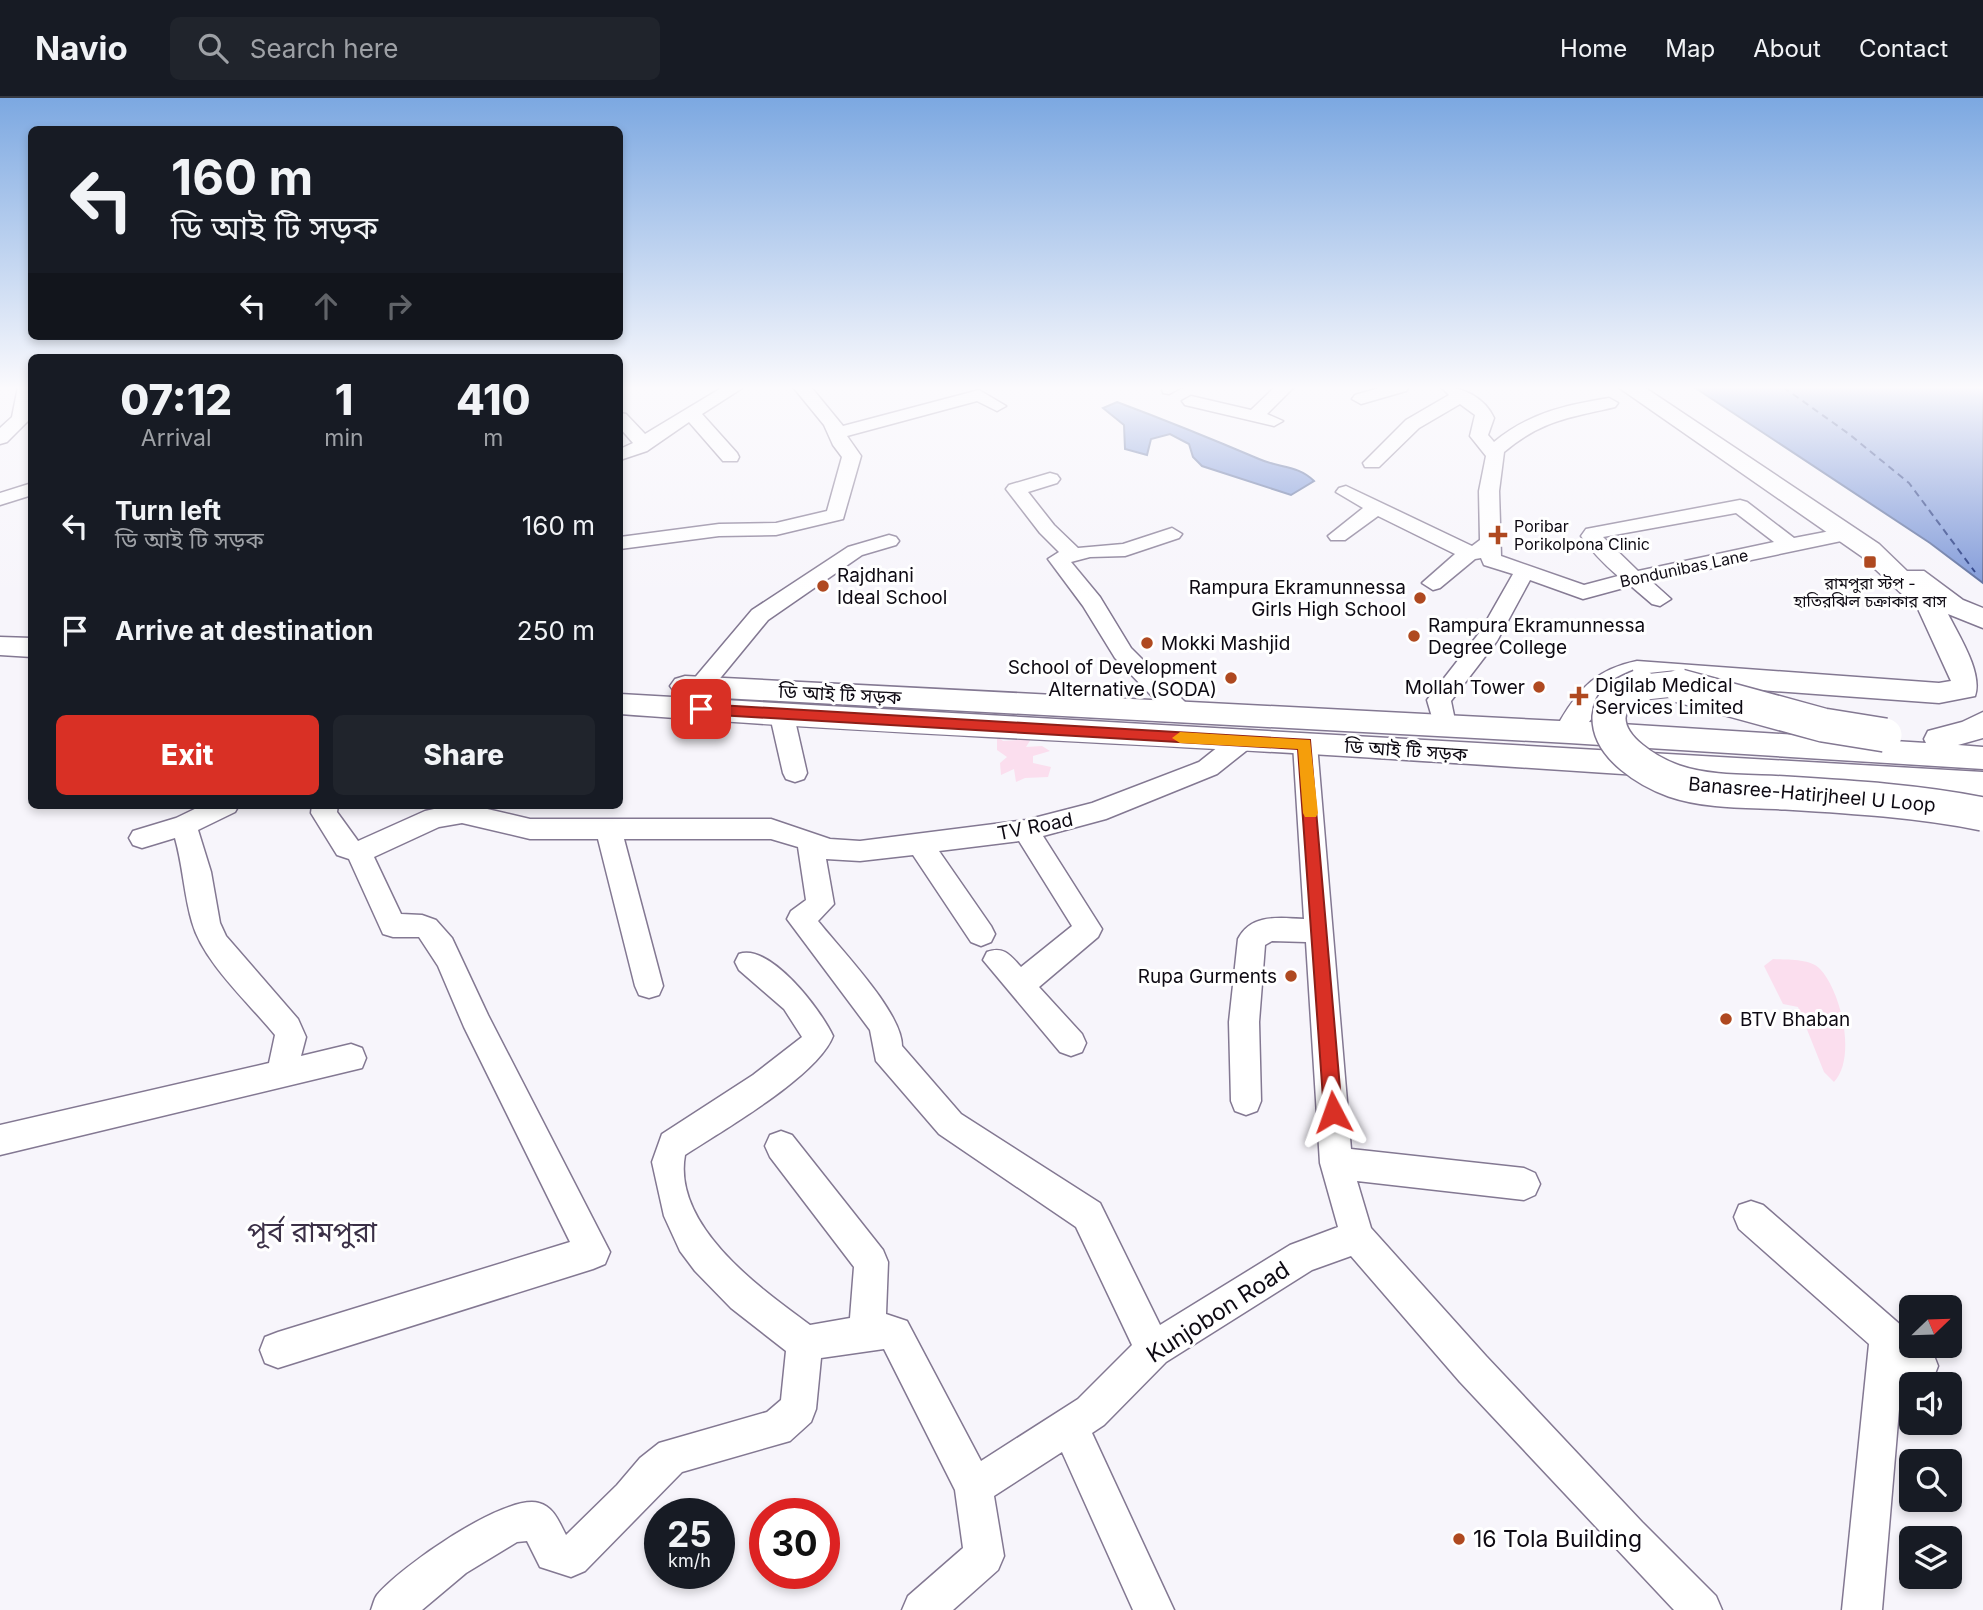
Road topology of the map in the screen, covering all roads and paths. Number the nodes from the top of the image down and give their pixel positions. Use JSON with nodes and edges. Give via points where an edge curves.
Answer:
{"nodes":[{"id":1,"x":852,"y":458,"type":"edge"},
{"id":2,"x":1378,"y":458,"type":"edge"},
{"id":3,"x":1496,"y":458,"type":"edge"},
{"id":4,"x":1739,"y":458,"type":"edge"},
{"id":5,"x":1746,"y":458,"type":"edge"},
{"id":6,"x":1373,"y":463,"type":"dead end"},
{"id":7,"x":1050,"y":479,"type":"dead end"},
{"id":8,"x":28,"y":490,"type":"edge"},
{"id":9,"x":1346,"y":492,"type":"dead end"},
{"id":10,"x":0,"y":499,"type":"edge"},
{"id":11,"x":1376,"y":508,"type":"junction"},
{"id":12,"x":1172,"y":534,"type":"dead end"},
{"id":13,"x":1846,"y":534,"type":"junction"},
{"id":14,"x":1338,"y":536,"type":"dead end"},
{"id":15,"x":888,"y":541,"type":"dead end"},
{"id":16,"x":623,"y":543,"type":"edge"},
{"id":17,"x":1792,"y":546,"type":"junction"},
{"id":18,"x":1481,"y":552,"type":"junction"},
{"id":19,"x":1073,"y":554,"type":"junction"},
{"id":20,"x":1525,"y":571,"type":"junction"},
{"id":21,"x":1632,"y":578,"type":"junction"},
{"id":22,"x":1915,"y":578,"type":"junction"},
{"id":23,"x":1433,"y":583,"type":"dead end"},
{"id":24,"x":1660,"y":599,"type":"dead end"},
{"id":25,"x":1934,"y":611,"type":"junction"},
{"id":26,"x":1983,"y":619,"type":"edge"},
{"id":27,"x":0,"y":646,"type":"edge"},
{"id":28,"x":28,"y":648,"type":"edge"},
{"id":29,"x":0,"y":668,"type":"edge"},
{"id":30,"x":28,"y":670,"type":"edge"},
{"id":31,"x":1983,"y":679,"type":"edge"},
{"id":32,"x":623,"y":682,"type":"edge"},
{"id":33,"x":700,"y":687,"type":"junction"},
{"id":34,"x":623,"y":704,"type":"edge"},
{"id":35,"x":1181,"y":712,"type":"junction"},
{"id":36,"x":782,"y":716,"type":"junction"},
{"id":37,"x":1983,"y":723,"type":"edge"},
{"id":38,"x":1444,"y":725,"type":"junction"},
{"id":39,"x":1569,"y":732,"type":"junction"},
{"id":40,"x":1939,"y":739,"type":"junction"},
{"id":41,"x":1242,"y":741,"type":"junction"},
{"id":42,"x":1983,"y":741,"type":"edge"},
{"id":43,"x":1305,"y":744,"type":"junction"},
{"id":44,"x":1983,"y":758,"type":"edge"},
{"id":45,"x":795,"y":773,"type":"dead end"},
{"id":46,"x":1900,"y":777,"type":"junction"},
{"id":47,"x":1983,"y":784,"type":"edge"},
{"id":48,"x":1983,"y":797,"type":"edge"},
{"id":49,"x":218,"y":809,"type":"edge"},
{"id":50,"x":324,"y":809,"type":"edge"},
{"id":51,"x":1983,"y":814,"type":"edge"},
{"id":52,"x":184,"y":825,"type":"junction"},
{"id":53,"x":609,"y":830,"type":"junction"},
{"id":54,"x":1026,"y":830,"type":"junction"},
{"id":55,"x":142,"y":838,"type":"dead end"},
{"id":56,"x":919,"y":843,"type":"junction"},
{"id":57,"x":810,"y":844,"type":"junction"},
{"id":58,"x":359,"y":852,"type":"junction"},
{"id":59,"x":1321,"y":931,"type":"junction"},
{"id":60,"x":981,"y":934,"type":"dead end"},
{"id":61,"x":997,"y":960,"type":"dead end"},
{"id":62,"x":749,"y":962,"type":"dead end"},
{"id":63,"x":1021,"y":985,"type":"junction"},
{"id":64,"x":649,"y":986,"type":"dead end"},
{"id":65,"x":1071,"y":1043,"type":"dead end"},
{"id":66,"x":351,"y":1058,"type":"dead end"},
{"id":67,"x":282,"y":1072,"type":"junction"},
{"id":68,"x":1246,"y":1101,"type":"dead end"},
{"id":69,"x":0,"y":1140,"type":"edge"},
{"id":70,"x":781,"y":1146,"type":"dead end"},
{"id":71,"x":1336,"y":1163,"type":"junction"},
{"id":72,"x":1524,"y":1184,"type":"dead end"},
{"id":73,"x":1751,"y":1217,"type":"dead end"},
{"id":74,"x":1357,"y":1237,"type":"junction"},
{"id":75,"x":867,"y":1334,"type":"junction"},
{"id":76,"x":1887,"y":1338,"type":"junction"},
{"id":77,"x":805,"y":1343,"type":"junction"},
{"id":78,"x":1153,"y":1349,"type":"junction"},
{"id":79,"x":278,"y":1350,"type":"dead end"},
{"id":80,"x":1920,"y":1366,"type":"dead end"},
{"id":81,"x":1069,"y":1426,"type":"junction"},
{"id":82,"x":974,"y":1487,"type":"junction"},
{"id":83,"x":391,"y":1610,"type":"edge"},
{"id":84,"x":922,"y":1610,"type":"edge"},
{"id":85,"x":1154,"y":1610,"type":"edge"},
{"id":86,"x":1702,"y":1610,"type":"edge"},
{"id":87,"x":1862,"y":1610,"type":"edge"}],
"edges":[{"from":1,"to":16,"type":"street","via":[[839,490],[836,515],[776,529],[709,531]]},
{"from":2,"to":6,"type":"street"},
{"from":3,"to":18,"type":"street"},
{"from":4,"to":13,"type":"main road"},
{"from":5,"to":22,"type":"main road","via":[[1859,533]]},
{"from":7,"to":19,"type":"street","via":[[1016,489]]},
{"from":8,"to":10,"type":"street"},
{"from":9,"to":11,"type":"street","name":"Bondunibas Lane"},
{"from":11,"to":14,"type":"street"},
{"from":11,"to":18,"type":"street","name":"Bondunibas Lane"},
{"from":12,"to":19,"type":"street","via":[[1125,550]]},
{"from":13,"to":17,"type":"street","name":"Bondunibas Lane"},
{"from":13,"to":25,"type":"main road","via":[[1893,570]]},
{"from":15,"to":33,"type":"street","via":[[855,551],[760,615]]},
{"from":17,"to":21,"type":"street","name":"Bondunibas Lane"},
{"from":17,"to":21,"type":"street","via":[[1740,506],[1593,533],[1607,556]]},
{"from":18,"to":20,"type":"street","name":"Bondunibas Lane"},
{"from":18,"to":23,"type":"street"},
{"from":19,"to":35,"type":"street","via":[[1058,559],[1092,602],[1123,653]]},
{"from":20,"to":21,"type":"street","name":"Bondunibas Lane","via":[[1583,592]]},
{"from":20,"to":38,"type":"street","via":[[1489,636],[1439,701]]},
{"from":21,"to":24,"type":"street"},
{"from":22,"to":25,"type":"main road"},
{"from":22,"to":26,"type":"main road","via":[[1953,606]]},
{"from":25,"to":31,"type":"main road"},
{"from":25,"to":39,"type":"main road","via":[[1966,677],[1965,689],[1958,692],[1637,671],[1614,677],[1592,691]]},
{"from":27,"to":28,"type":"main road"},
{"from":29,"to":30,"type":"main road"},
{"from":32,"to":33,"type":"main road","name":"ডি আই টি সড়ক"},
{"from":33,"to":35,"type":"main road","name":"ডি আই টি সড়ক"},
{"from":34,"to":36,"type":"main road","name":"ডি আই টি সড়ক"},
{"from":35,"to":38,"type":"main road","name":"ডি আই টি সড়ক"},
{"from":36,"to":41,"type":"main road","name":"ডি আই টি সড়ক"},
{"from":36,"to":45,"type":"street"},
{"from":37,"to":40,"type":"main road"},
{"from":38,"to":39,"type":"main road","name":"ডি আই টি সড়ক"},
{"from":39,"to":44,"type":"main road","name":"ডি আই টি সড়ক"},
{"from":40,"to":42,"type":"main road","name":"Banasree-Hatirjheel U Loop"},
{"from":40,"to":51,"type":"main road","name":"Banasree-Hatirjheel U Loop","bridge":true,"via":[[1812,722],[1673,684],[1628,688],[1608,711],[1612,735],[1628,756],[1688,785],[1910,802]]},
{"from":41,"to":43,"type":"main road","name":"ডি আই টি সড়ক"},
{"from":41,"to":54,"type":"street","name":"TV Road","via":[[1208,768],[1097,812]]},
{"from":43,"to":46,"type":"main road","name":"ডি আই টি সড়ক"},
{"from":43,"to":59,"type":"street"},
{"from":46,"to":47,"type":"main road","name":"ডি আই টি সড়ক"},
{"from":46,"to":48,"type":"main road"},
{"from":49,"to":52,"type":"street"},
{"from":50,"to":58,"type":"street","via":[[346,848]]},
{"from":52,"to":55,"type":"street"},
{"from":52,"to":67,"type":"street","via":[[206,923],[216,944],[288,1028],[291,1037]]},
{"from":53,"to":57,"type":"street","name":"TV Road","via":[[771,829],[789,832]]},
{"from":53,"to":58,"type":"street","name":"TV Road","via":[[530,829],[462,813],[434,818]]},
{"from":53,"to":64,"type":"street"},
{"from":54,"to":56,"type":"street","name":"TV Road"},
{"from":54,"to":63,"type":"street","via":[[1088,929]]},
{"from":56,"to":57,"type":"street","name":"TV Road","via":[[860,851]]},
{"from":56,"to":60,"type":"street"},
{"from":57,"to":78,"type":"street","via":[[820,904],[800,919],[880,1021],[887,1032],[887,1051],[950,1124],[1088,1215]]},
{"from":58,"to":79,"type":"street","via":[[393,926],[430,930],[443,952],[593,1252]]},
{"from":59,"to":68,"type":"street","via":[[1267,929],[1252,939],[1244,1022]]},
{"from":59,"to":71,"type":"street"},
{"from":61,"to":63,"type":"street"},
{"from":62,"to":77,"type":"street","via":[[794,1000],[814,1027],[815,1044],[764,1085],[673,1145],[666,1157],[667,1170],[693,1245],[743,1297]]},
{"from":63,"to":65,"type":"street"},
{"from":66,"to":67,"type":"street"},
{"from":67,"to":69,"type":"street"},
{"from":70,"to":75,"type":"street","via":[[871,1262]]},
{"from":71,"to":72,"type":"street"},
{"from":71,"to":74,"type":"street"},
{"from":73,"to":76,"type":"street"},
{"from":74,"to":78,"type":"street","name":"Kunjobon Road","via":[[1302,1257]]},
{"from":74,"to":86,"type":"street","via":[[1491,1388]]},
{"from":75,"to":77,"type":"street"},
{"from":75,"to":82,"type":"street","via":[[882,1328],[895,1333]]},
{"from":76,"to":80,"type":"street"},
{"from":76,"to":87,"type":"street"},
{"from":77,"to":83,"type":"street","via":[[799,1409],[777,1428],[672,1457],[653,1471],[572,1557],[554,1553],[537,1521],[512,1523],[452,1559]]},
{"from":78,"to":81,"type":"street","name":"Kunjobon Road","via":[[1091,1412]]},
{"from":81,"to":82,"type":"street","name":"Kunjobon Road"},
{"from":81,"to":85,"type":"street"},
{"from":82,"to":84,"type":"street","via":[[984,1556]]}]}
